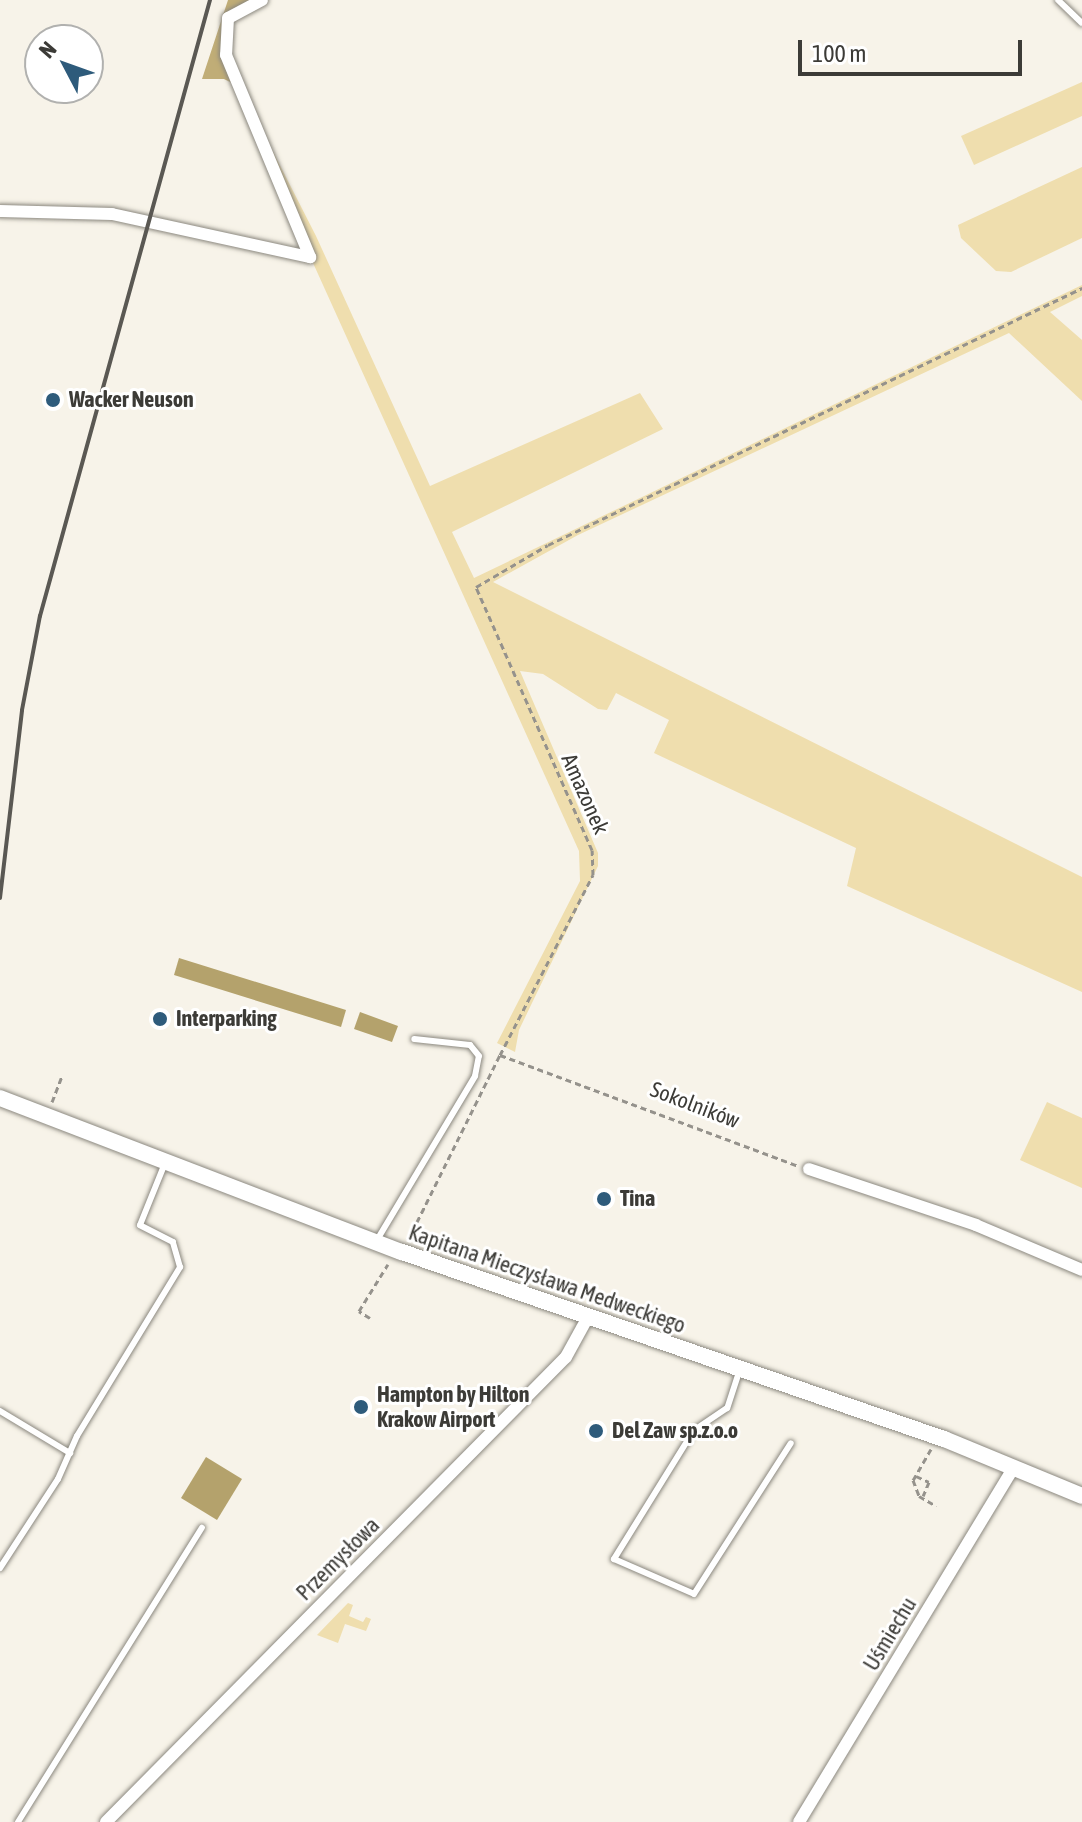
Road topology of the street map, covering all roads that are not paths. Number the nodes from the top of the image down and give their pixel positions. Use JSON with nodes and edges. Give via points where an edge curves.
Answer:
{"nodes":[{"id":1,"x":262,"y":0,"type":"edge"},
{"id":2,"x":1058,"y":0,"type":"edge"},
{"id":3,"x":1082,"y":23,"type":"edge"},
{"id":4,"x":0,"y":211,"type":"edge"},
{"id":5,"x":414,"y":1039,"type":"dead end"},
{"id":6,"x":0,"y":1098,"type":"edge"},
{"id":7,"x":165,"y":1163,"type":"junction"},
{"id":8,"x":809,"y":1169,"type":"road end"},
{"id":9,"x":375,"y":1243,"type":"junction"},
{"id":10,"x":1082,"y":1270,"type":"edge"},
{"id":11,"x":588,"y":1317,"type":"junction"},
{"id":12,"x":740,"y":1368,"type":"junction"},
{"id":13,"x":0,"y":1411,"type":"edge"},
{"id":14,"x":791,"y":1443,"type":"dead end"},
{"id":15,"x":70,"y":1453,"type":"junction"},
{"id":16,"x":1014,"y":1467,"type":"junction"},
{"id":17,"x":1082,"y":1496,"type":"edge"},
{"id":18,"x":202,"y":1528,"type":"dead end"},
{"id":19,"x":0,"y":1568,"type":"edge"},
{"id":20,"x":18,"y":1822,"type":"edge"},
{"id":21,"x":106,"y":1822,"type":"edge"},
{"id":22,"x":799,"y":1822,"type":"edge"}],
"edges":[{"from":1,"to":4,"type":"street","via":[[228,18],[226,55],[310,257],[112,214]]},
{"from":2,"to":3,"type":"lane"},
{"from":5,"to":9,"type":"lane","via":[[470,1045],[479,1056],[475,1076]]},
{"from":6,"to":7,"type":"main road","name":"Kapitana Mieczysława Medweckiego"},
{"from":7,"to":9,"type":"main road","name":"Kapitana Mieczysława Medweckiego"},
{"from":7,"to":15,"type":"lane","via":[[140,1225],[173,1242],[180,1267]]},
{"from":8,"to":10,"type":"street","via":[[976,1225]]},
{"from":9,"to":11,"type":"main road","name":"Kapitana Mieczysława Medweckiego","via":[[396,1257]]},
{"from":11,"to":12,"type":"main road","name":"Kapitana Mieczysława Medweckiego"},
{"from":11,"to":21,"type":"street","name":"Przemysłowa","via":[[566,1357]]},
{"from":12,"to":14,"type":"lane","via":[[727,1408],[694,1430],[614,1559],[694,1594]]},
{"from":12,"to":16,"type":"main road","name":"Kapitana Mieczysława Medweckiego"},
{"from":13,"to":15,"type":"lane"},
{"from":15,"to":19,"type":"lane"},
{"from":16,"to":17,"type":"main road","name":"Kapitana Mieczysława Medweckiego"},
{"from":16,"to":22,"type":"street","name":"Uśmiechu"},
{"from":18,"to":20,"type":"lane"}]}
